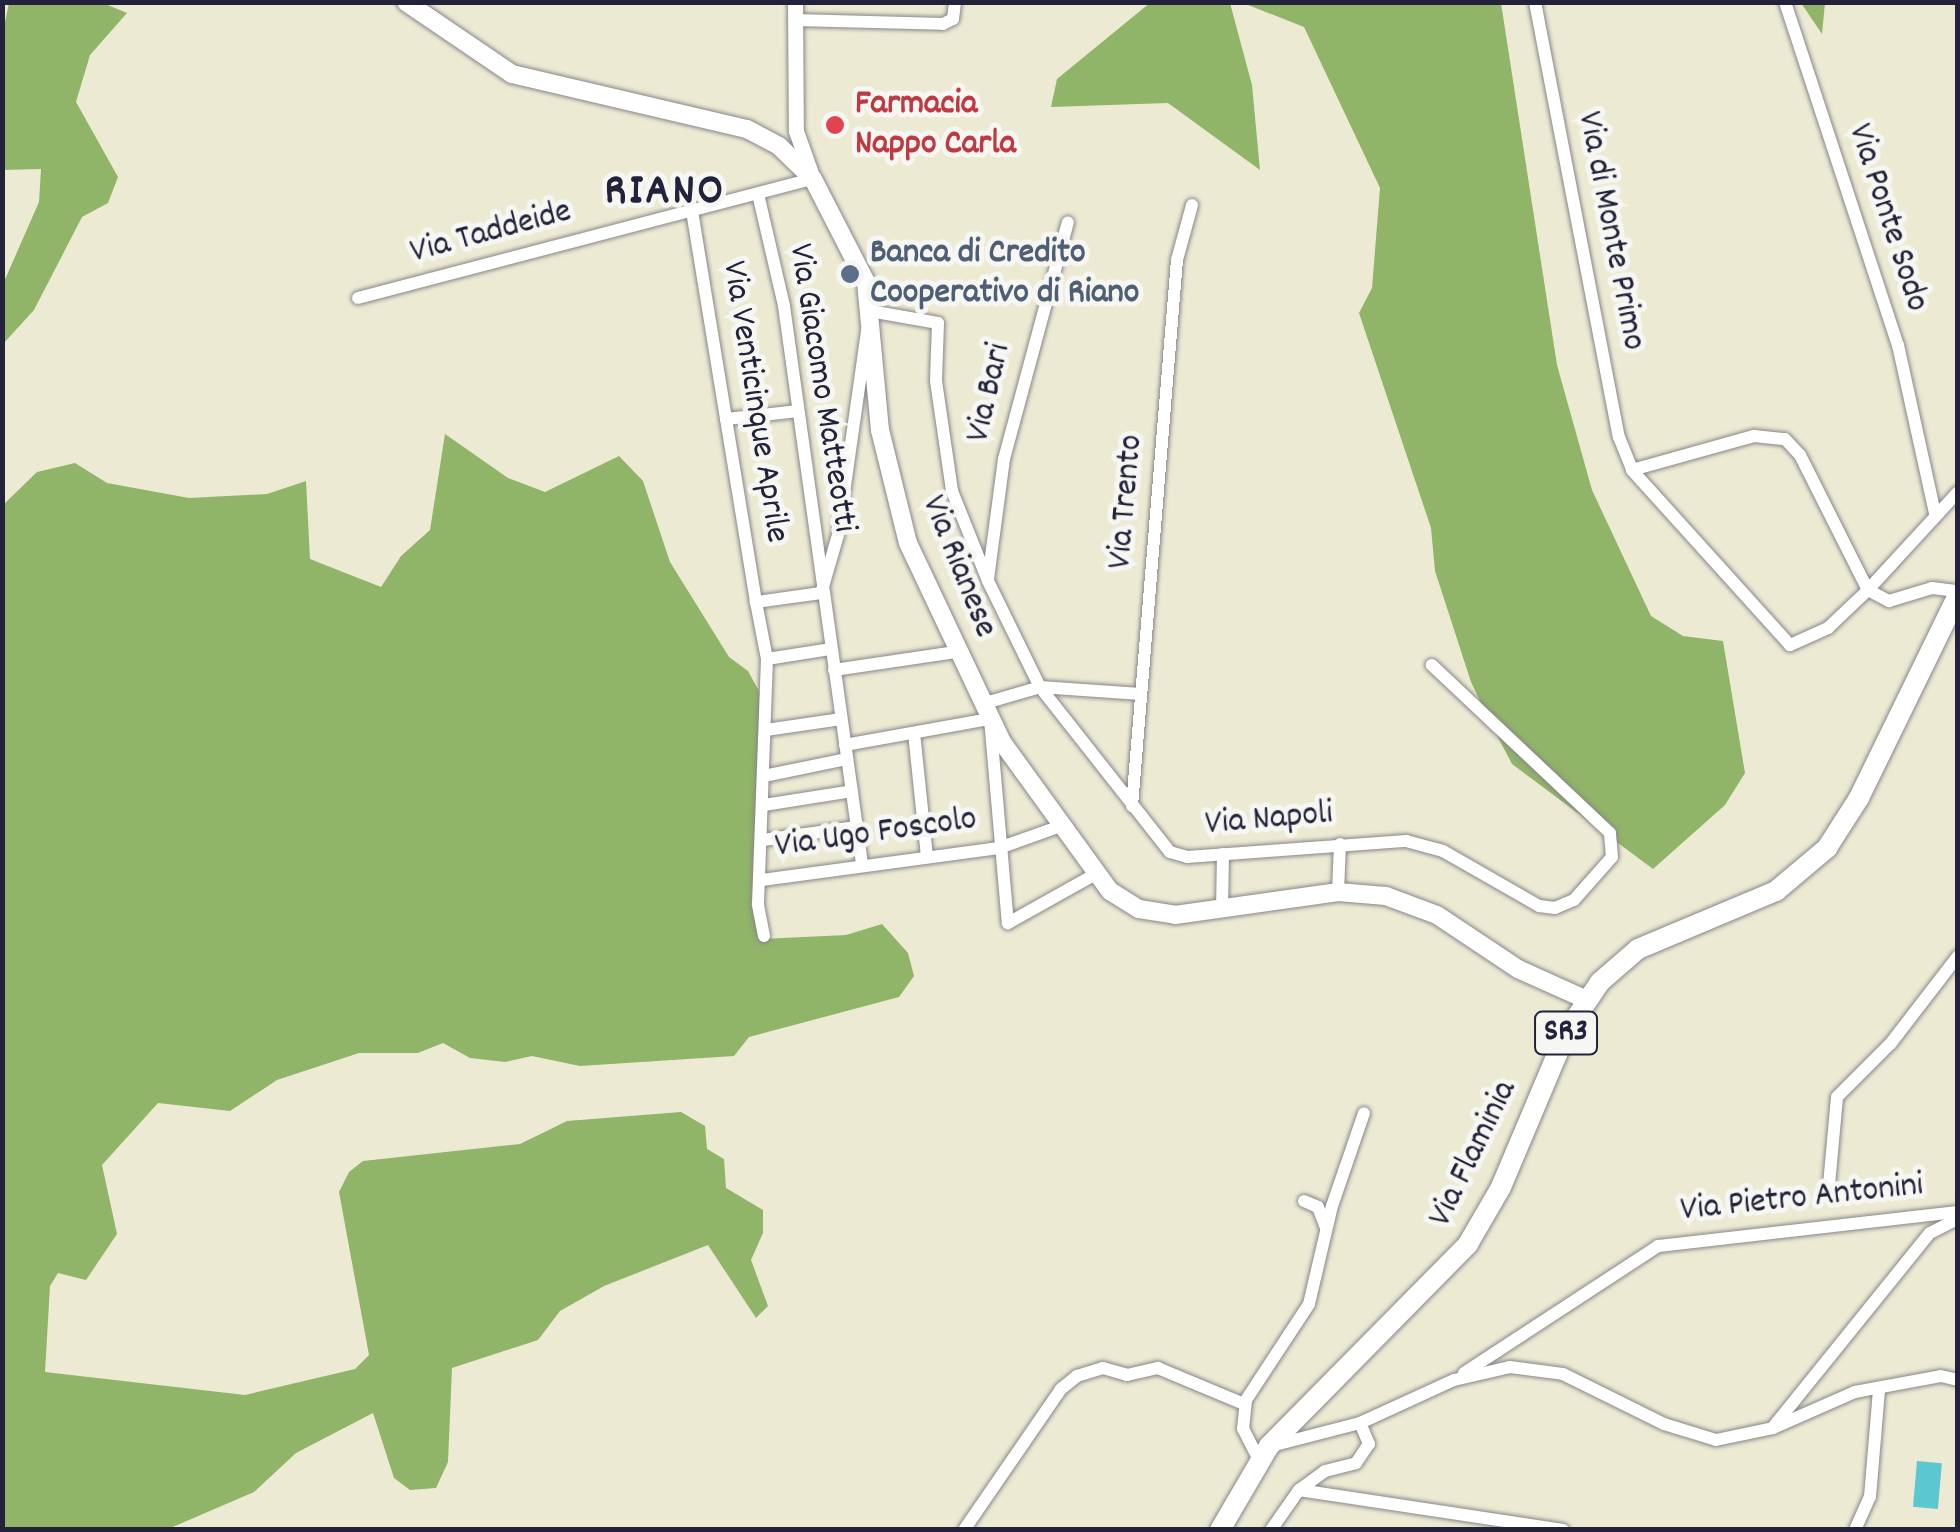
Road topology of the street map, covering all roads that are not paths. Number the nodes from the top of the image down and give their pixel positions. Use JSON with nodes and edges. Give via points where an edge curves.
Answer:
{"nodes":[{"id":1,"x":406,"y":2,"type":"edge"},
{"id":2,"x":795,"y":2,"type":"edge"},
{"id":3,"x":955,"y":2,"type":"edge"},
{"id":4,"x":1536,"y":2,"type":"edge"},
{"id":5,"x":1785,"y":2,"type":"edge"},
{"id":6,"x":794,"y":20,"type":"junction"},
{"id":7,"x":813,"y":179,"type":"junction"},
{"id":8,"x":758,"y":194,"type":"junction"},
{"id":9,"x":1192,"y":204,"type":"dead end"},
{"id":10,"x":692,"y":211,"type":"junction"},
{"id":11,"x":1068,"y":222,"type":"dead end"},
{"id":12,"x":358,"y":298,"type":"dead end"},
{"id":13,"x":870,"y":314,"type":"junction"},
{"id":14,"x":797,"y":412,"type":"junction"},
{"id":15,"x":726,"y":420,"type":"junction"},
{"id":16,"x":1632,"y":470,"type":"junction"},
{"id":17,"x":1958,"y":492,"type":"edge"},
{"id":18,"x":1935,"y":513,"type":"junction"},
{"id":19,"x":988,"y":581,"type":"junction"},
{"id":20,"x":1868,"y":590,"type":"junction"},
{"id":21,"x":821,"y":593,"type":"junction"},
{"id":22,"x":1958,"y":593,"type":"edge"},
{"id":23,"x":756,"y":602,"type":"junction"},
{"id":24,"x":832,"y":649,"type":"junction"},
{"id":25,"x":956,"y":652,"type":"junction"},
{"id":26,"x":767,"y":659,"type":"junction"},
{"id":27,"x":1432,"y":665,"type":"dead end"},
{"id":28,"x":834,"y":670,"type":"junction"},
{"id":29,"x":1040,"y":688,"type":"junction"},
{"id":30,"x":1141,"y":694,"type":"junction"},
{"id":31,"x":986,"y":711,"type":"junction"},
{"id":32,"x":841,"y":719,"type":"junction"},
{"id":33,"x":766,"y":730,"type":"junction"},
{"id":34,"x":914,"y":733,"type":"junction"},
{"id":35,"x":846,"y":752,"type":"junction"},
{"id":36,"x":764,"y":776,"type":"junction"},
{"id":37,"x":852,"y":791,"type":"junction"},
{"id":38,"x":764,"y":805,"type":"junction"},
{"id":39,"x":1132,"y":806,"type":"junction"},
{"id":40,"x":856,"y":827,"type":"junction"},
{"id":41,"x":1058,"y":827,"type":"junction"},
{"id":42,"x":763,"y":840,"type":"junction"},
{"id":43,"x":1340,"y":844,"type":"junction"},
{"id":44,"x":999,"y":848,"type":"junction"},
{"id":45,"x":1223,"y":854,"type":"junction"},
{"id":46,"x":927,"y":856,"type":"junction"},
{"id":47,"x":862,"y":864,"type":"junction"},
{"id":48,"x":1094,"y":876,"type":"junction"},
{"id":49,"x":762,"y":880,"type":"junction"},
{"id":50,"x":1338,"y":892,"type":"junction"},
{"id":51,"x":1222,"y":911,"type":"junction"},
{"id":52,"x":764,"y":936,"type":"dead end"},
{"id":53,"x":1958,"y":956,"type":"edge"},
{"id":54,"x":1587,"y":1000,"type":"junction"},
{"id":55,"x":1364,"y":1113,"type":"dead end"},
{"id":56,"x":1829,"y":1185,"type":"dead end"},
{"id":57,"x":1304,"y":1201,"type":"dead end"},
{"id":58,"x":1958,"y":1216,"type":"edge"},
{"id":59,"x":1326,"y":1231,"type":"junction"},
{"id":60,"x":1454,"y":1380,"type":"junction"},
{"id":61,"x":1958,"y":1380,"type":"edge"},
{"id":62,"x":1879,"y":1390,"type":"junction"},
{"id":63,"x":1244,"y":1404,"type":"junction"},
{"id":64,"x":1360,"y":1423,"type":"junction"},
{"id":65,"x":1773,"y":1428,"type":"junction"},
{"id":66,"x":1264,"y":1453,"type":"junction"},
{"id":67,"x":1299,"y":1490,"type":"junction"},
{"id":68,"x":964,"y":1530,"type":"edge"},
{"id":69,"x":1220,"y":1530,"type":"edge"},
{"id":70,"x":1270,"y":1530,"type":"edge"},
{"id":71,"x":1563,"y":1530,"type":"edge"},
{"id":72,"x":1855,"y":1530,"type":"edge"}],
"edges":[{"from":1,"to":7,"type":"main road","name":"Via Rianese","via":[[512,74],[748,129],[779,146]]},
{"from":2,"to":6,"type":"street"},
{"from":3,"to":6,"type":"street","via":[[953,19],[943,24]]},
{"from":4,"to":16,"type":"street","name":"Via di Monte Primo","via":[[1619,436]]},
{"from":5,"to":18,"type":"street","name":"Via Ponte Sodo","via":[[1898,345]]},
{"from":6,"to":7,"type":"street","via":[[796,131]]},
{"from":7,"to":8,"type":"street","name":"Via Taddeide"},
{"from":7,"to":13,"type":"main road","name":"Via Rianese","via":[[854,250]]},
{"from":8,"to":10,"type":"street","name":"Via Taddeide"},
{"from":8,"to":14,"type":"street","name":"Via Giacomo Matteotti","via":[[784,306]]},
{"from":9,"to":30,"type":"street","name":"Via Trento","via":[[1178,260]]},
{"from":10,"to":12,"type":"street","name":"Via Taddeide"},
{"from":10,"to":15,"type":"street","name":"Via Venticinque Aprile"},
{"from":11,"to":19,"type":"street","name":"Via Bari","via":[[1004,459]]},
{"from":13,"to":19,"type":"street","name":"Via Napoli","via":[[938,322],[936,382],[952,491]]},
{"from":13,"to":21,"type":"street","via":[[838,535]]},
{"from":13,"to":25,"type":"main road","name":"Via Rianese","via":[[876,404],[898,511]]},
{"from":14,"to":15,"type":"street"},
{"from":14,"to":21,"type":"street","name":"Via Giacomo Matteotti"},
{"from":15,"to":23,"type":"street","name":"Via Venticinque Aprile"},
{"from":16,"to":20,"type":"street","via":[[1754,436],[1786,439]]},
{"from":16,"to":20,"type":"street","name":"Via di Monte Primo","via":[[1794,646],[1837,622]]},
{"from":17,"to":18,"type":"street"},
{"from":18,"to":20,"type":"street"},
{"from":19,"to":29,"type":"street","name":"Via Napoli"},
{"from":20,"to":22,"type":"street","via":[[1889,602],[1932,588]]},
{"from":21,"to":23,"type":"street"},
{"from":21,"to":24,"type":"street","name":"Via Giacomo Matteotti"},
{"from":22,"to":54,"type":"main road","name":"Via Flaminia","number":"SR3","via":[[1828,848],[1769,894],[1638,949]]},
{"from":23,"to":26,"type":"street","name":"Via Venticinque Aprile"},
{"from":24,"to":26,"type":"street"},
{"from":24,"to":28,"type":"street","name":"Via Giacomo Matteotti"},
{"from":25,"to":28,"type":"street"},
{"from":25,"to":31,"type":"main road","name":"Via Rianese"},
{"from":26,"to":33,"type":"street","name":"Via Venticinque Aprile"},
{"from":27,"to":43,"type":"street","name":"Via Napoli","via":[[1589,810],[1613,838],[1613,854],[1578,897],[1552,908],[1432,846]]},
{"from":28,"to":32,"type":"street","name":"Via Giacomo Matteotti"},
{"from":29,"to":30,"type":"street"},
{"from":29,"to":31,"type":"street"},
{"from":29,"to":39,"type":"street","name":"Via Napoli"},
{"from":30,"to":39,"type":"street","name":"Via Trento"},
{"from":31,"to":34,"type":"street"},
{"from":31,"to":41,"type":"main road","name":"Via Rianese"},
{"from":31,"to":44,"type":"street"},
{"from":32,"to":33,"type":"street"},
{"from":32,"to":35,"type":"street","name":"Via Giacomo Matteotti"},
{"from":33,"to":36,"type":"street","name":"Via Venticinque Aprile"},
{"from":34,"to":35,"type":"street"},
{"from":34,"to":46,"type":"street"},
{"from":35,"to":36,"type":"street"},
{"from":35,"to":37,"type":"street","name":"Via Giacomo Matteotti"},
{"from":36,"to":38,"type":"street","name":"Via Venticinque Aprile"},
{"from":37,"to":38,"type":"street"},
{"from":37,"to":40,"type":"street","name":"Via Giacomo Matteotti"},
{"from":38,"to":42,"type":"street","name":"Via Venticinque Aprile"},
{"from":39,"to":45,"type":"street","name":"Via Napoli","via":[[1176,856]]},
{"from":40,"to":42,"type":"street"},
{"from":40,"to":47,"type":"street","name":"Via Giacomo Matteotti"},
{"from":41,"to":44,"type":"street","name":"Via Ugo Foscolo"},
{"from":41,"to":48,"type":"main road","name":"Via Rianese"},
{"from":42,"to":49,"type":"street","name":"Via Venticinque Aprile"},
{"from":43,"to":45,"type":"street","name":"Via Napoli"},
{"from":43,"to":50,"type":"street"},
{"from":44,"to":46,"type":"street","name":"Via Ugo Foscolo"},
{"from":44,"to":48,"type":"street","name":"Via Ugo Foscolo","via":[[1008,923]]},
{"from":45,"to":51,"type":"street"},
{"from":46,"to":47,"type":"street","name":"Via Ugo Foscolo"},
{"from":47,"to":49,"type":"street","name":"Via Ugo Foscolo"},
{"from":48,"to":51,"type":"main road","name":"Via Rianese","via":[[1139,910]]},
{"from":49,"to":52,"type":"street","name":"Via Venticinque Aprile"},
{"from":50,"to":51,"type":"main road","name":"Via Rianese"},
{"from":50,"to":54,"type":"main road","name":"Via Rianese","via":[[1418,906],[1518,970]]},
{"from":53,"to":56,"type":"street","via":[[1891,1043],[1837,1097]]},
{"from":54,"to":66,"type":"main road","name":"Via Flaminia","number":"SR3","via":[[1567,1031],[1501,1188],[1460,1255]]},
{"from":55,"to":59,"type":"street"},
{"from":57,"to":59,"type":"street","via":[[1318,1207]]},
{"from":58,"to":60,"type":"street","name":"Via Pietro Antonini","via":[[1658,1246]]},
{"from":58,"to":65,"type":"street","name":"Via Pietro Antonini","via":[[1930,1233]]},
{"from":59,"to":63,"type":"street","via":[[1304,1314]]},
{"from":60,"to":64,"type":"street","name":"Via Pietro Antonini"},
{"from":60,"to":65,"type":"street","name":"Via Pietro Antonini","via":[[1510,1368],[1563,1374],[1664,1424],[1716,1440]]},
{"from":61,"to":62,"type":"street","name":"Via Pietro Antonini","via":[[1942,1376]]},
{"from":62,"to":65,"type":"street","name":"Via Pietro Antonini","via":[[1854,1392]]},
{"from":62,"to":72,"type":"street","via":[[1870,1497]]},
{"from":63,"to":66,"type":"street","via":[[1243,1429]]},
{"from":63,"to":68,"type":"street","via":[[1158,1368],[1127,1375],[1103,1368],[1077,1376],[1061,1389]]},
{"from":64,"to":66,"type":"street","name":"Via Pietro Antonini"},
{"from":64,"to":67,"type":"street","via":[[1368,1444],[1362,1458],[1325,1471]]},
{"from":66,"to":69,"type":"main road","name":"Via Flaminia","number":"SR3"},
{"from":67,"to":70,"type":"street"},
{"from":67,"to":71,"type":"street"}]}
